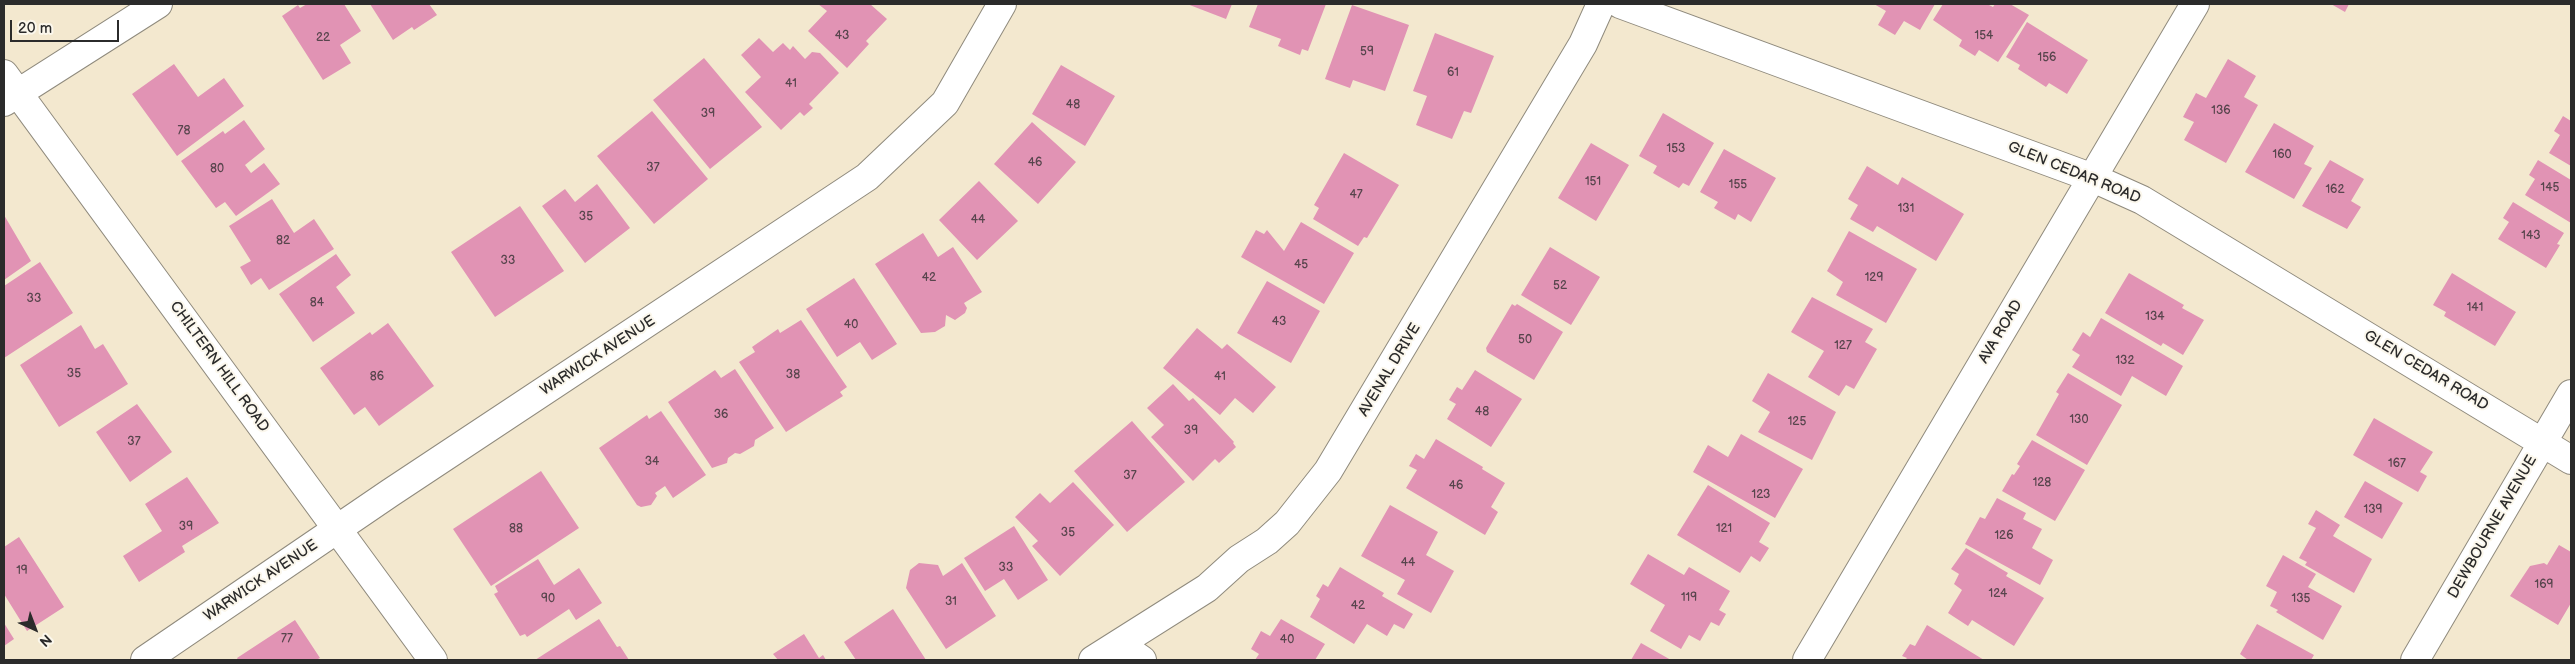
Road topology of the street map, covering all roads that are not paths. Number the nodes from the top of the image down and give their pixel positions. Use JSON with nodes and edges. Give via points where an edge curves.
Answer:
{"nodes":[{"id":1,"x":158,"y":4,"type":"edge"},
{"id":2,"x":1002,"y":4,"type":"edge"},
{"id":3,"x":1601,"y":4,"type":"edge"},
{"id":4,"x":1620,"y":4,"type":"edge"},
{"id":5,"x":2195,"y":4,"type":"edge"},
{"id":6,"x":9,"y":90,"type":"edge"},
{"id":7,"x":2093,"y":178,"type":"junction"},
{"id":8,"x":2571,"y":394,"type":"edge"},
{"id":9,"x":2543,"y":442,"type":"junction"},
{"id":10,"x":2571,"y":460,"type":"edge"},
{"id":11,"x":337,"y":529,"type":"junction"},
{"id":12,"x":1119,"y":644,"type":"junction"},
{"id":13,"x":145,"y":660,"type":"edge"},
{"id":14,"x":433,"y":660,"type":"edge"},
{"id":15,"x":1093,"y":660,"type":"edge"},
{"id":16,"x":1142,"y":660,"type":"edge"},
{"id":17,"x":1807,"y":660,"type":"edge"},
{"id":18,"x":2415,"y":660,"type":"edge"}],
"edges":[{"from":1,"to":6,"type":"street"},
{"from":2,"to":11,"type":"street","name":"WARWICK AVENUE","via":[[945,103],[867,177]]},
{"from":3,"to":12,"type":"street","name":"AVENAL DRIVE","via":[[1583,44],[1328,471],[1287,523],[1266,541],[1239,559],[1207,588]]},
{"from":4,"to":7,"type":"street","name":"GLEN CEDAR ROAD"},
{"from":5,"to":7,"type":"street","name":"AVA ROAD"},
{"from":6,"to":11,"type":"street","name":"CHILTERN HILL ROAD"},
{"from":7,"to":9,"type":"street","name":"GLEN CEDAR ROAD","via":[[2151,204]]},
{"from":7,"to":17,"type":"street","name":"AVA ROAD"},
{"from":8,"to":9,"type":"street","name":"DEWBOURNE AVENUE"},
{"from":9,"to":10,"type":"street","name":"GLEN CEDAR ROAD"},
{"from":9,"to":18,"type":"street","name":"DEWBOURNE AVENUE"},
{"from":11,"to":13,"type":"street","name":"WARWICK AVENUE"},
{"from":11,"to":14,"type":"street","name":"CHILTERN HILL ROAD"},
{"from":12,"to":15,"type":"street","name":"AVENAL DRIVE"},
{"from":12,"to":16,"type":"street"}]}
